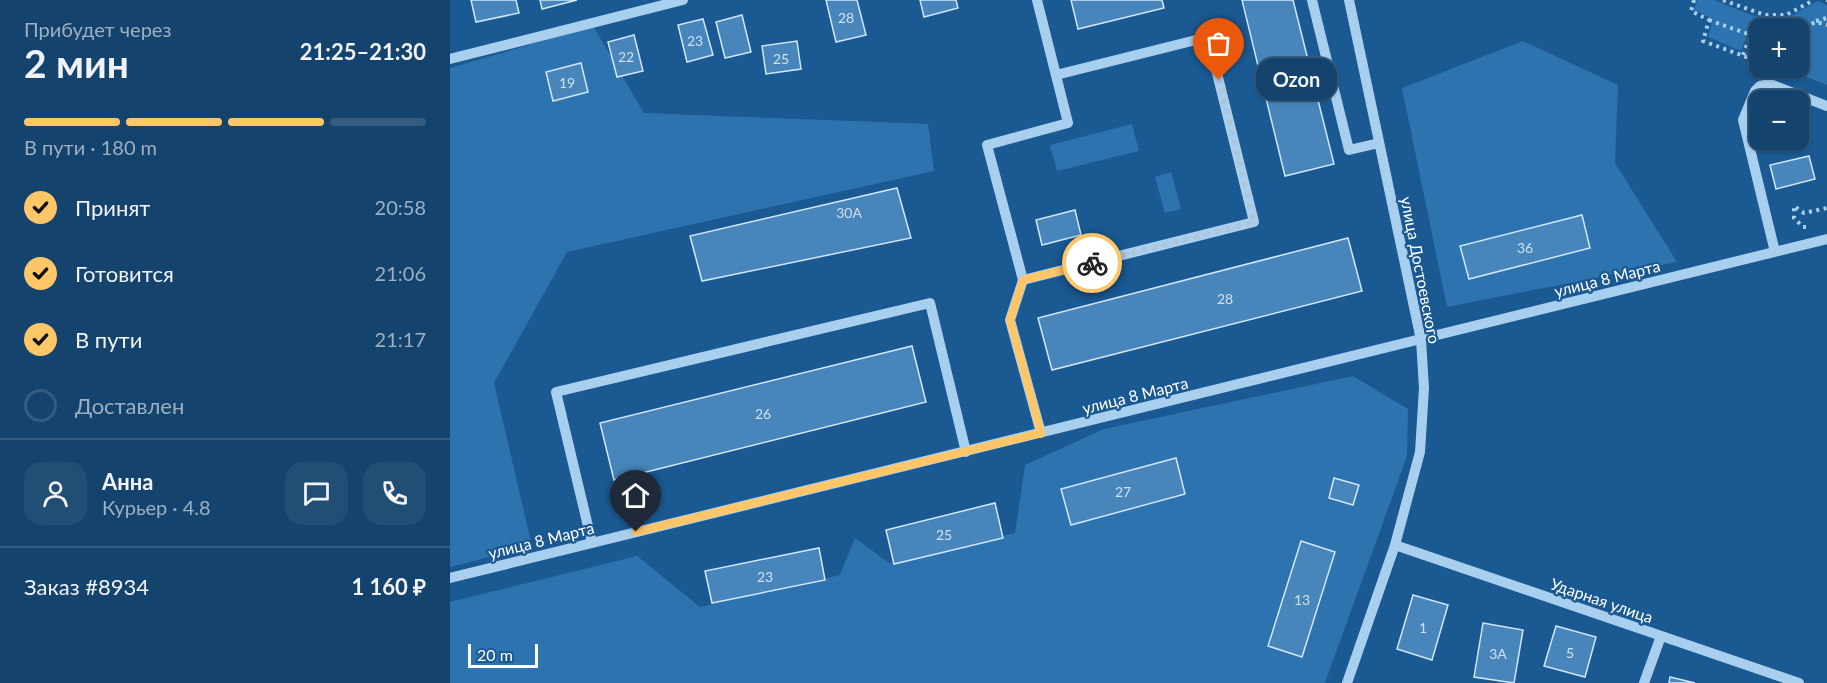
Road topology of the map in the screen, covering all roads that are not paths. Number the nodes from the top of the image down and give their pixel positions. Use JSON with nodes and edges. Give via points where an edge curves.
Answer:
{"nodes":[{"id":1,"x":683,"y":0,"type":"edge"},
{"id":2,"x":1037,"y":0,"type":"edge"},
{"id":3,"x":1312,"y":0,"type":"edge"},
{"id":4,"x":1349,"y":0,"type":"edge"},
{"id":5,"x":450,"y":59,"type":"edge"},
{"id":6,"x":1056,"y":75,"type":"junction"},
{"id":7,"x":1827,"y":106,"type":"edge"},
{"id":8,"x":1379,"y":143,"type":"junction"},
{"id":9,"x":1827,"y":239,"type":"edge"},
{"id":10,"x":1775,"y":252,"type":"junction"},
{"id":11,"x":1023,"y":280,"type":"junction"},
{"id":12,"x":1421,"y":340,"type":"junction"},
{"id":13,"x":1041,"y":433,"type":"junction"},
{"id":14,"x":966,"y":452,"type":"junction"},
{"id":15,"x":592,"y":543,"type":"junction"},
{"id":16,"x":1395,"y":545,"type":"junction"},
{"id":17,"x":450,"y":578,"type":"edge"},
{"id":18,"x":1660,"y":636,"type":"junction"},
{"id":19,"x":1347,"y":683,"type":"edge"},
{"id":20,"x":1644,"y":683,"type":"edge"},
{"id":21,"x":1799,"y":683,"type":"edge"}],
"edges":[{"from":1,"to":5,"type":"street"},
{"from":2,"to":6,"type":"street"},
{"from":3,"to":8,"type":"street","via":[[1349,150]]},
{"from":4,"to":8,"type":"street","name":"улица Достоевского"},
{"from":6,"to":11,"type":"street","via":[[1068,123],[987,145]]},
{"from":6,"to":11,"type":"street","via":[[1208,37],[1254,222]]},
{"from":7,"to":10,"type":"street","via":[[1770,84],[1755,91],[1743,120]]},
{"from":8,"to":12,"type":"street","name":"улица Достоевского"},
{"from":9,"to":10,"type":"street","name":"улица 8 Марта"},
{"from":10,"to":12,"type":"street","name":"улица 8 Марта"},
{"from":11,"to":13,"type":"street","via":[[1010,320]]},
{"from":12,"to":13,"type":"street","name":"улица 8 Марта"},
{"from":12,"to":16,"type":"street","name":"улица Достоевского","via":[[1424,388],[1420,452]]},
{"from":13,"to":14,"type":"street","name":"улица 8 Марта"},
{"from":14,"to":15,"type":"street","name":"улица 8 Марта"},
{"from":14,"to":15,"type":"street","via":[[930,303],[556,392]]},
{"from":15,"to":17,"type":"street","name":"улица 8 Марта"},
{"from":16,"to":18,"type":"street","name":"Ударная улица"},
{"from":16,"to":19,"type":"street","name":"улица Достоевского"},
{"from":18,"to":20,"type":"street"},
{"from":18,"to":21,"type":"street","name":"Ударная улица"}]}
